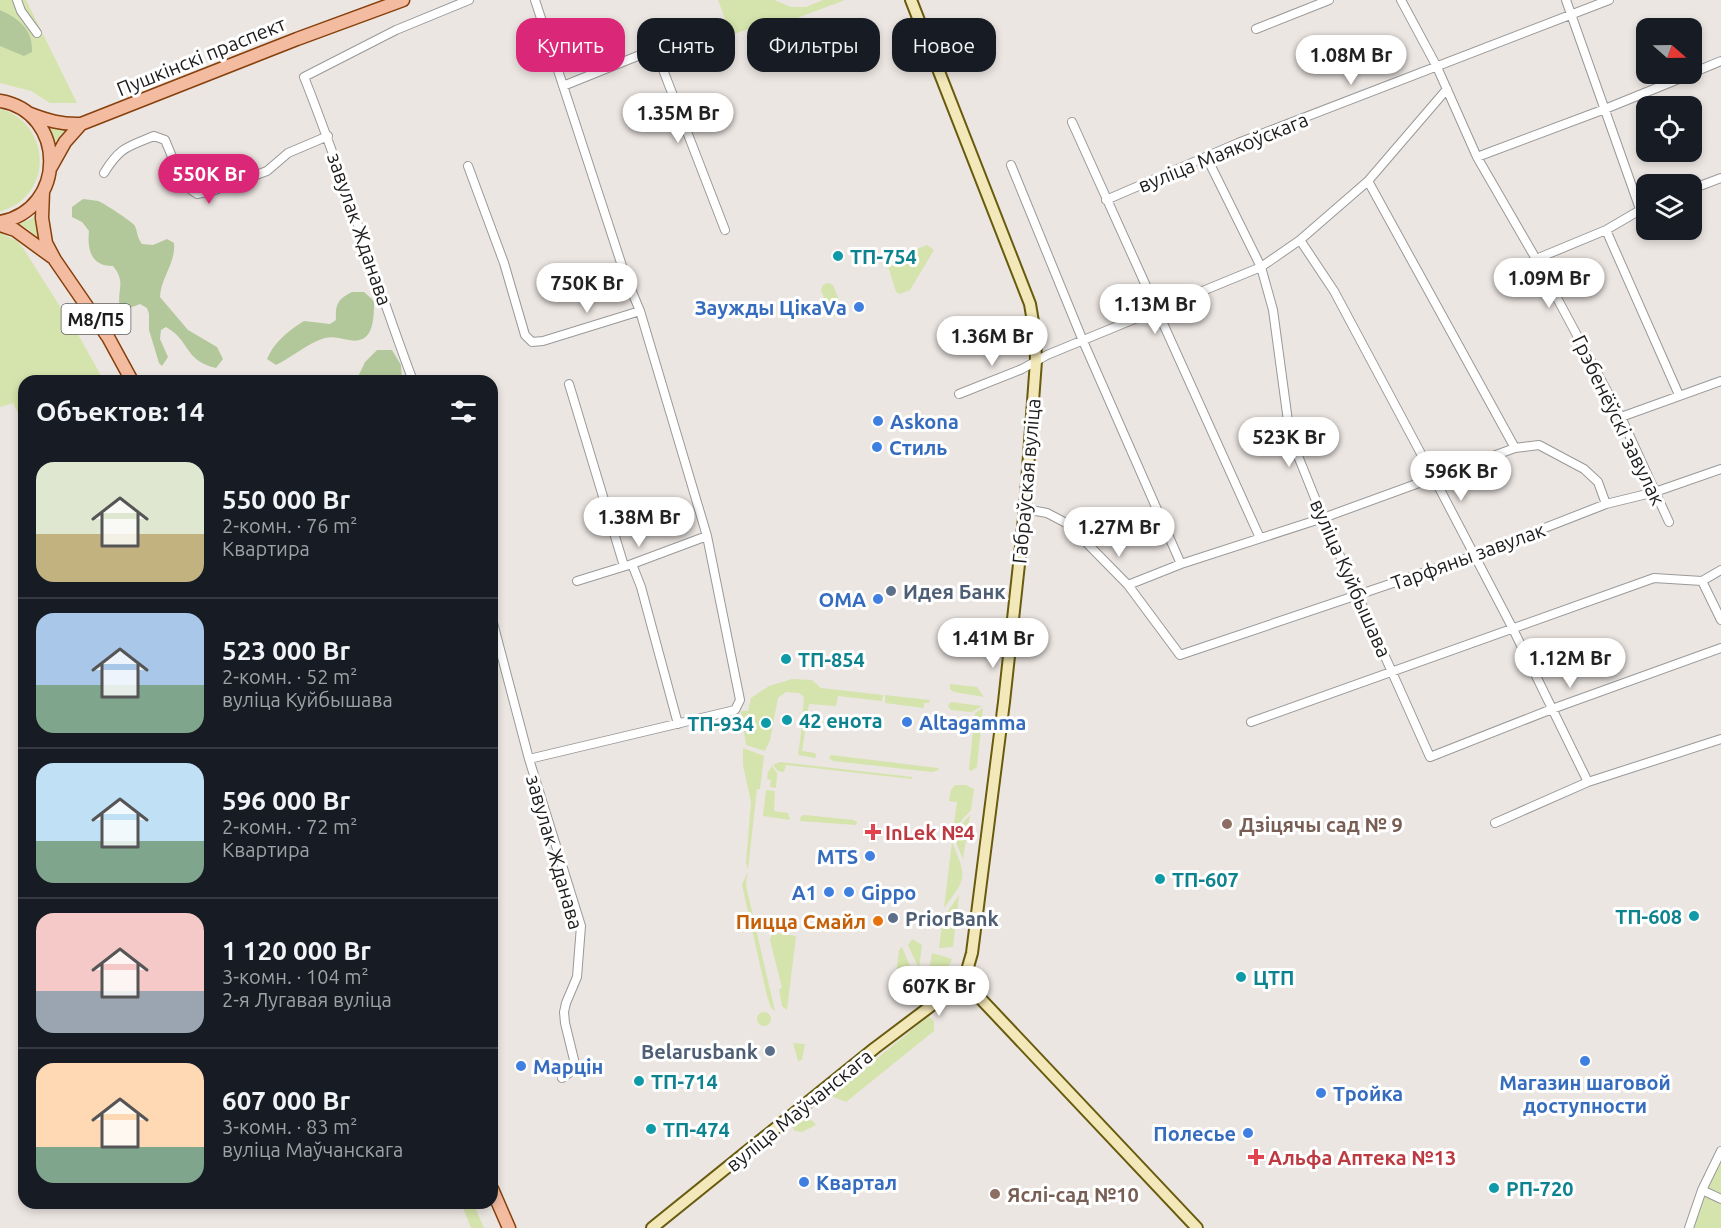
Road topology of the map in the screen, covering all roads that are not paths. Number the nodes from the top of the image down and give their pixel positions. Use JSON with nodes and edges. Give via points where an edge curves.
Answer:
{"nodes":[{"id":1,"x":17,"y":0,"type":"edge"},
{"id":2,"x":403,"y":0,"type":"edge"},
{"id":3,"x":469,"y":0,"type":"edge"},
{"id":4,"x":535,"y":0,"type":"edge"},
{"id":5,"x":912,"y":0,"type":"edge"},
{"id":6,"x":1329,"y":0,"type":"edge"},
{"id":7,"x":1401,"y":0,"type":"edge"},
{"id":8,"x":1566,"y":0,"type":"edge"},
{"id":9,"x":1609,"y":0,"type":"edge"},
{"id":10,"x":1571,"y":16,"type":"junction"},
{"id":11,"x":1256,"y":29,"type":"dead end"},
{"id":12,"x":37,"y":33,"type":"dead end"},
{"id":13,"x":1721,"y":61,"type":"edge"},
{"id":14,"x":1437,"y":67,"type":"junction"},
{"id":15,"x":1702,"y":69,"type":"edge"},
{"id":16,"x":1665,"y":84,"type":"edge"},
{"id":17,"x":563,"y":86,"type":"junction"},
{"id":18,"x":1446,"y":89,"type":"junction"},
{"id":19,"x":0,"y":101,"type":"edge"},
{"id":20,"x":1605,"y":109,"type":"junction"},
{"id":21,"x":28,"y":113,"type":"junction"},
{"id":22,"x":1072,"y":122,"type":"dead end"},
{"id":23,"x":81,"y":124,"type":"junction"},
{"id":24,"x":328,"y":136,"type":"junction"},
{"id":25,"x":1477,"y":157,"type":"junction"},
{"id":26,"x":1207,"y":158,"type":"junction"},
{"id":27,"x":1011,"y":165,"type":"dead end"},
{"id":28,"x":468,"y":166,"type":"dead end"},
{"id":29,"x":50,"y":168,"type":"junction"},
{"id":30,"x":104,"y":173,"type":"dead end"},
{"id":31,"x":1721,"y":178,"type":"edge"},
{"id":32,"x":1368,"y":181,"type":"junction"},
{"id":33,"x":1702,"y":185,"type":"edge"},
{"id":34,"x":1636,"y":190,"type":"edge"},
{"id":35,"x":43,"y":191,"type":"junction"},
{"id":36,"x":1106,"y":200,"type":"junction"},
{"id":37,"x":1636,"y":212,"type":"edge"},
{"id":38,"x":0,"y":224,"type":"edge"},
{"id":39,"x":724,"y":230,"type":"dead end"},
{"id":40,"x":1606,"y":230,"type":"junction"},
{"id":41,"x":1300,"y":240,"type":"junction"},
{"id":42,"x":1536,"y":259,"type":"junction"},
{"id":43,"x":55,"y":260,"type":"junction"},
{"id":44,"x":1261,"y":267,"type":"junction"},
{"id":45,"x":1158,"y":310,"type":"junction"},
{"id":46,"x":640,"y":311,"type":"junction"},
{"id":47,"x":1083,"y":341,"type":"junction"},
{"id":48,"x":1036,"y":361,"type":"junction"},
{"id":49,"x":129,"y":375,"type":"edge"},
{"id":50,"x":411,"y":375,"type":"edge"},
{"id":51,"x":1721,"y":381,"type":"edge"},
{"id":52,"x":569,"y":384,"type":"dead end"},
{"id":53,"x":959,"y":394,"type":"dead end"},
{"id":54,"x":1679,"y":395,"type":"junction"},
{"id":55,"x":1621,"y":417,"type":"junction"},
{"id":56,"x":1515,"y":448,"type":"junction"},
{"id":57,"x":1721,"y":469,"type":"edge"},
{"id":58,"x":1434,"y":478,"type":"junction"},
{"id":59,"x":1655,"y":492,"type":"junction"},
{"id":60,"x":1606,"y":504,"type":"junction"},
{"id":61,"x":1025,"y":509,"type":"junction"},
{"id":62,"x":1323,"y":518,"type":"junction"},
{"id":63,"x":1669,"y":522,"type":"dead end"},
{"id":64,"x":707,"y":536,"type":"junction"},
{"id":65,"x":1260,"y":538,"type":"junction"},
{"id":66,"x":1473,"y":556,"type":"junction"},
{"id":67,"x":1181,"y":564,"type":"junction"},
{"id":68,"x":628,"y":565,"type":"junction"},
{"id":69,"x":1721,"y":570,"type":"edge"},
{"id":70,"x":577,"y":581,"type":"dead end"},
{"id":71,"x":1702,"y":581,"type":"junction"},
{"id":72,"x":1128,"y":585,"type":"junction"},
{"id":73,"x":1358,"y":595,"type":"junction"},
{"id":74,"x":1721,"y":620,"type":"edge"},
{"id":75,"x":1512,"y":629,"type":"junction"},
{"id":76,"x":498,"y":642,"type":"edge"},
{"id":77,"x":1721,"y":648,"type":"edge"},
{"id":78,"x":1393,"y":672,"type":"junction"},
{"id":79,"x":1552,"y":709,"type":"junction"},
{"id":80,"x":1251,"y":722,"type":"dead end"},
{"id":81,"x":678,"y":724,"type":"junction"},
{"id":82,"x":1721,"y":739,"type":"edge"},
{"id":83,"x":529,"y":759,"type":"junction"},
{"id":84,"x":1588,"y":782,"type":"junction"},
{"id":85,"x":1495,"y":823,"type":"dead end"},
{"id":86,"x":963,"y":981,"type":"junction"},
{"id":87,"x":562,"y":1078,"type":"dead end"},
{"id":88,"x":1721,"y":1151,"type":"edge"},
{"id":89,"x":1702,"y":1190,"type":"junction"},
{"id":90,"x":1721,"y":1198,"type":"edge"},
{"id":91,"x":498,"y":1203,"type":"edge"},
{"id":92,"x":509,"y":1228,"type":"edge"},
{"id":93,"x":652,"y":1228,"type":"edge"},
{"id":94,"x":1197,"y":1228,"type":"edge"},
{"id":95,"x":1689,"y":1228,"type":"edge"}],
"edges":[{"from":1,"to":12,"type":"street"},
{"from":2,"to":23,"type":"main road","name":"Пушкінскі праспект"},
{"from":3,"to":24,"type":"street","name":"завулак Жданава","via":[[396,30],[304,77]]},
{"from":4,"to":17,"type":"street"},
{"from":5,"to":48,"type":"main road","name":"Габраўская вуліца","via":[[1030,304]]},
{"from":6,"to":11,"type":"street"},
{"from":7,"to":14,"type":"street","name":"Грэбенёўскі завулак"},
{"from":8,"to":10,"type":"street"},
{"from":9,"to":10,"type":"street","name":"вуліца Маякоўскага"},
{"from":10,"to":14,"type":"street","name":"вуліца Маякоўскага"},
{"from":10,"to":20,"type":"street"},
{"from":13,"to":15,"type":"street"},
{"from":14,"to":18,"type":"street","name":"Грэбенёўскі завулак"},
{"from":14,"to":26,"type":"street","name":"вуліца Маякоўскага"},
{"from":16,"to":20,"type":"street"},
{"from":17,"to":39,"type":"street","via":[[655,49]]},
{"from":17,"to":46,"type":"street"},
{"from":18,"to":25,"type":"street","name":"Грэбенёўскі завулак"},
{"from":18,"to":32,"type":"street"},
{"from":19,"to":21,"type":"main road"},
{"from":20,"to":25,"type":"street"},
{"from":20,"to":34,"type":"street"},
{"from":21,"to":23,"type":"main road","via":[[66,125]]},
{"from":21,"to":29,"type":"main road","number":"М8/П5","via":[[45,135]]},
{"from":22,"to":36,"type":"street"},
{"from":23,"to":29,"type":"main road"},
{"from":24,"to":30,"type":"street","via":[[288,153],[267,171],[204,193],[197,194],[184,185],[165,140],[154,136],[120,150]]},
{"from":24,"to":50,"type":"street","name":"завулак Жданава"},
{"from":25,"to":42,"type":"street","name":"Грэбенёўскі завулак"},
{"from":26,"to":36,"type":"street","name":"вуліца Маякоўскага"},
{"from":26,"to":44,"type":"street","name":"вуліца Куйбышава"},
{"from":27,"to":47,"type":"street"},
{"from":28,"to":46,"type":"street","via":[[504,263],[525,336],[532,342]]},
{"from":29,"to":35,"type":"main road","number":"М8/П5"},
{"from":31,"to":33,"type":"street"},
{"from":32,"to":41,"type":"street"},
{"from":32,"to":56,"type":"street"},
{"from":35,"to":38,"type":"main road","number":"М8/П5","via":[[27,210]]},
{"from":35,"to":43,"type":"main road","number":"М8/П5","via":[[46,242]]},
{"from":36,"to":45,"type":"street"},
{"from":37,"to":40,"type":"street"},
{"from":38,"to":43,"type":"main road","number":"М8/П5","via":[[15,230]]},
{"from":40,"to":42,"type":"street"},
{"from":40,"to":54,"type":"street"},
{"from":41,"to":44,"type":"street"},
{"from":41,"to":58,"type":"street","via":[[1334,291]]},
{"from":42,"to":55,"type":"street","name":"Грэбенёўскі завулак"},
{"from":43,"to":49,"type":"main road","number":"М8/П5","via":[[108,337]]},
{"from":44,"to":45,"type":"street"},
{"from":44,"to":62,"type":"street","name":"вуліца Куйбышава","via":[[1273,309],[1290,436]]},
{"from":45,"to":47,"type":"street"},
{"from":45,"to":65,"type":"street"},
{"from":46,"to":64,"type":"street"},
{"from":47,"to":48,"type":"street"},
{"from":47,"to":67,"type":"street"},
{"from":48,"to":53,"type":"street"},
{"from":48,"to":61,"type":"main road","name":"Габраўская вуліца"},
{"from":51,"to":54,"type":"street"},
{"from":52,"to":68,"type":"street"},
{"from":54,"to":55,"type":"street"},
{"from":55,"to":59,"type":"street","name":"Грэбенёўскі завулак"},
{"from":56,"to":58,"type":"street"},
{"from":56,"to":60,"type":"street","via":[[1539,445],[1584,469],[1598,482]]},
{"from":57,"to":59,"type":"street","name":"Тарфяны завулак"},
{"from":58,"to":62,"type":"street"},
{"from":58,"to":66,"type":"street"},
{"from":59,"to":60,"type":"street","name":"Тарфяны завулак"},
{"from":59,"to":63,"type":"street","name":"Грэбенёўскі завулак"},
{"from":60,"to":66,"type":"street","name":"Тарфяны завулак"},
{"from":61,"to":72,"type":"street","via":[[1047,513],[1068,524]]},
{"from":61,"to":86,"type":"main road","name":"Габраўская вуліца","via":[[974,942]]},
{"from":62,"to":65,"type":"street"},
{"from":62,"to":73,"type":"street","name":"вуліца Куйбышава"},
{"from":64,"to":68,"type":"street"},
{"from":64,"to":81,"type":"street","via":[[740,700],[735,710]]},
{"from":65,"to":67,"type":"street"},
{"from":66,"to":73,"type":"street","name":"Тарфяны завулак"},
{"from":66,"to":75,"type":"street"},
{"from":67,"to":72,"type":"street"},
{"from":68,"to":70,"type":"street"},
{"from":68,"to":81,"type":"street","via":[[641,587]]},
{"from":69,"to":71,"type":"street"},
{"from":71,"to":74,"type":"street"},
{"from":71,"to":75,"type":"street","via":[[1654,578]]},
{"from":72,"to":73,"type":"street","name":"Тарфяны завулак","via":[[1180,655]]},
{"from":73,"to":78,"type":"street","name":"вуліца Куйбышава"},
{"from":75,"to":78,"type":"street"},
{"from":75,"to":79,"type":"street"},
{"from":76,"to":83,"type":"street","name":"завулак Жданава"},
{"from":77,"to":79,"type":"street"},
{"from":78,"to":79,"type":"street","name":"вуліца Куйбышава","via":[[1430,757]]},
{"from":78,"to":80,"type":"street"},
{"from":79,"to":84,"type":"street"},
{"from":81,"to":83,"type":"street"},
{"from":82,"to":84,"type":"street"},
{"from":83,"to":87,"type":"street","name":"завулак Жданава","via":[[581,926],[577,977],[564,1012],[576,1068]]},
{"from":84,"to":85,"type":"street"},
{"from":86,"to":93,"type":"main road","name":"вуліца Маўчанскага"},
{"from":86,"to":94,"type":"main road"},
{"from":88,"to":89,"type":"street"},
{"from":89,"to":90,"type":"street"},
{"from":89,"to":95,"type":"street"},
{"from":91,"to":92,"type":"main road"}]}
